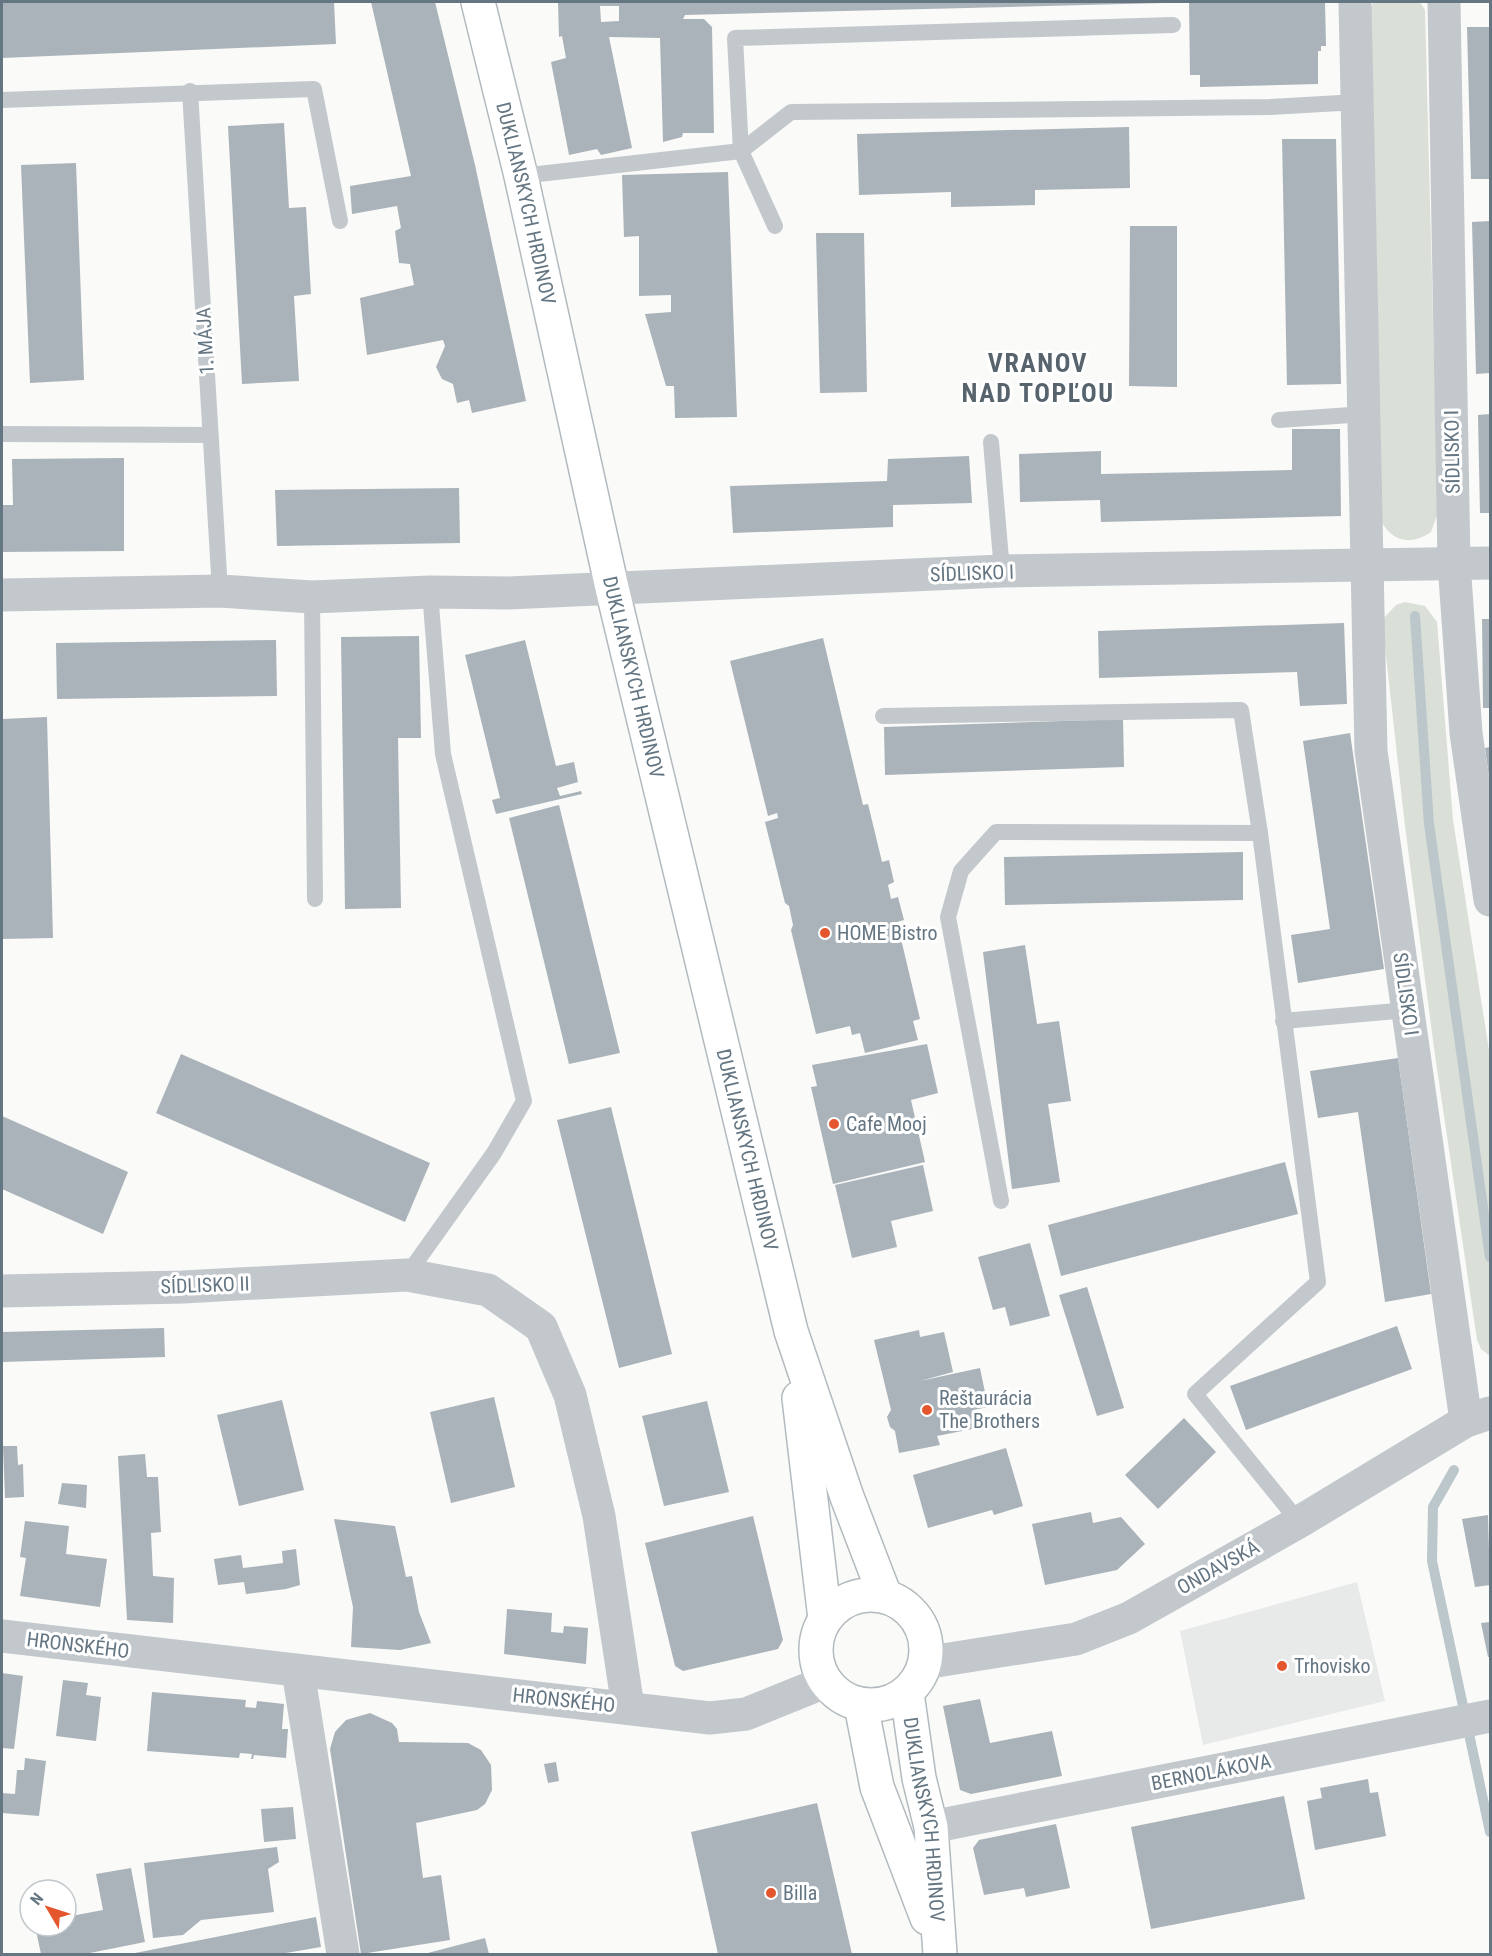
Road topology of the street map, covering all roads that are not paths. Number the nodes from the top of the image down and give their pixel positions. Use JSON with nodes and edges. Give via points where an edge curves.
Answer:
{"nodes":[{"id":1,"x":1355,"y":2,"type":"edge"},
{"id":2,"x":1444,"y":2,"type":"edge"},
{"id":3,"x":483,"y":9,"type":"edge"},
{"id":4,"x":1173,"y":25,"type":"dead end"},
{"id":5,"x":190,"y":91,"type":"junction"},
{"id":6,"x":2,"y":100,"type":"edge"},
{"id":7,"x":1358,"y":102,"type":"junction"},
{"id":8,"x":741,"y":152,"type":"junction"},
{"id":9,"x":520,"y":176,"type":"junction"},
{"id":10,"x":340,"y":221,"type":"dead end"},
{"id":11,"x":775,"y":226,"type":"dead end"},
{"id":12,"x":1365,"y":414,"type":"junction"},
{"id":13,"x":1279,"y":420,"type":"dead end"},
{"id":14,"x":2,"y":434,"type":"edge"},
{"id":15,"x":210,"y":435,"type":"junction"},
{"id":16,"x":991,"y":442,"type":"dead end"},
{"id":17,"x":1491,"y":562,"type":"edge"},
{"id":18,"x":1454,"y":563,"type":"junction"},
{"id":19,"x":1369,"y":566,"type":"junction"},
{"id":20,"x":1002,"y":571,"type":"junction"},
{"id":21,"x":612,"y":588,"type":"junction"},
{"id":22,"x":220,"y":591,"type":"junction"},
{"id":23,"x":430,"y":592,"type":"junction"},
{"id":24,"x":2,"y":595,"type":"edge"},
{"id":25,"x":312,"y":597,"type":"junction"},
{"id":26,"x":883,"y":716,"type":"dead end"},
{"id":27,"x":1260,"y":833,"type":"junction"},
{"id":28,"x":315,"y":899,"type":"dead end"},
{"id":29,"x":1491,"y":900,"type":"edge"},
{"id":30,"x":1408,"y":1010,"type":"junction"},
{"id":31,"x":1283,"y":1021,"type":"junction"},
{"id":32,"x":1001,"y":1201,"type":"dead end"},
{"id":33,"x":408,"y":1275,"type":"junction"},
{"id":34,"x":2,"y":1292,"type":"edge"},
{"id":35,"x":791,"y":1331,"type":"junction"},
{"id":36,"x":1478,"y":1417,"type":"edge"},
{"id":37,"x":1299,"y":1522,"type":"junction"},
{"id":38,"x":885,"y":1596,"type":"junction"},
{"id":39,"x":825,"y":1619,"type":"junction"},
{"id":40,"x":2,"y":1636,"type":"edge"},
{"id":41,"x":924,"y":1663,"type":"junction"},
{"id":42,"x":298,"y":1671,"type":"junction"},
{"id":43,"x":825,"y":1682,"type":"junction"},
{"id":44,"x":906,"y":1692,"type":"junction"},
{"id":45,"x":861,"y":1705,"type":"junction"},
{"id":46,"x":628,"y":1707,"type":"junction"},
{"id":47,"x":1491,"y":1716,"type":"edge"},
{"id":48,"x":931,"y":1827,"type":"junction"},
{"id":49,"x":939,"y":1951,"type":"edge"},
{"id":50,"x":343,"y":1954,"type":"edge"}],
"edges":[{"from":1,"to":7,"type":"street","name":"SÍDLISKO I"},
{"from":2,"to":18,"type":"street","name":"SÍDLISKO I"},
{"from":3,"to":9,"type":"street","name":"DUKLIANSKYCH HRDINOV"},
{"from":4,"to":8,"type":"lane","via":[[735,38]]},
{"from":5,"to":6,"type":"lane"},
{"from":5,"to":10,"type":"lane","via":[[314,89]]},
{"from":5,"to":15,"type":"lane","name":"1. MÁJA"},
{"from":7,"to":8,"type":"lane","via":[[1270,107],[791,112]]},
{"from":7,"to":12,"type":"street","name":"SÍDLISKO I"},
{"from":8,"to":9,"type":"lane"},
{"from":8,"to":11,"type":"lane"},
{"from":9,"to":21,"type":"street","name":"DUKLIANSKYCH HRDINOV"},
{"from":12,"to":13,"type":"lane"},
{"from":12,"to":19,"type":"street","name":"SÍDLISKO I"},
{"from":14,"to":15,"type":"lane"},
{"from":15,"to":22,"type":"lane","name":"1. MÁJA"},
{"from":16,"to":20,"type":"lane"},
{"from":17,"to":18,"type":"street"},
{"from":18,"to":19,"type":"street"},
{"from":18,"to":29,"type":"street","name":"SÍDLISKO I","via":[[1466,733]]},
{"from":19,"to":20,"type":"street","name":"SÍDLISKO I"},
{"from":19,"to":30,"type":"street","name":"SÍDLISKO I","via":[[1371,751]]},
{"from":20,"to":21,"type":"street","name":"SÍDLISKO I"},
{"from":21,"to":23,"type":"street"},
{"from":21,"to":35,"type":"street","name":"DUKLIANSKYCH HRDINOV"},
{"from":22,"to":24,"type":"street"},
{"from":22,"to":25,"type":"street"},
{"from":23,"to":25,"type":"street"},
{"from":23,"to":33,"type":"lane","via":[[443,754],[524,1101],[494,1153]]},
{"from":25,"to":28,"type":"lane"},
{"from":26,"to":27,"type":"lane","via":[[1241,710]]},
{"from":27,"to":31,"type":"lane"},
{"from":27,"to":32,"type":"lane","via":[[996,832],[961,871],[948,917]]},
{"from":30,"to":31,"type":"lane"},
{"from":30,"to":36,"type":"street","name":"SÍDLISKO I"},
{"from":31,"to":37,"type":"lane","via":[[1318,1282],[1195,1394]]},
{"from":33,"to":34,"type":"street","name":"SÍDLISKO II"},
{"from":33,"to":46,"type":"street","via":[[488,1290],[541,1327],[570,1395],[599,1516]]},
{"from":35,"to":38,"type":"street","name":"DUKLIANSKYCH HRDINOV"},
{"from":35,"to":39,"type":"street","name":"DUKLIANSKYCH HRDINOV"},
{"from":36,"to":37,"type":"street","name":"ONDAVSKÁ"},
{"from":37,"to":41,"type":"street","name":"ONDAVSKÁ","via":[[1129,1618],[1076,1639]]},
{"from":38,"to":39,"type":"street","via":[[851,1599]]},
{"from":38,"to":41,"type":"street","via":[[913,1614],[924,1638]]},
{"from":39,"to":43,"type":"street","via":[[815,1650]]},
{"from":40,"to":42,"type":"street","name":"HRONSKÉHO"},
{"from":41,"to":44,"type":"street","via":[[918,1679]]},
{"from":42,"to":46,"type":"street","name":"HRONSKÉHO"},
{"from":42,"to":50,"type":"street"},
{"from":43,"to":45,"type":"street","via":[[841,1696]]},
{"from":43,"to":46,"type":"street","name":"HRONSKÉHO","via":[[746,1714],[710,1718]]},
{"from":44,"to":45,"type":"street","via":[[875,1706]]},
{"from":44,"to":48,"type":"street","name":"DUKLIANSKYCH HRDINOV"},
{"from":45,"to":49,"type":"street","name":"DUKLIANSKYCH HRDINOV","via":[[878,1787]]},
{"from":47,"to":48,"type":"street","name":"BERNOLÁKOVA"},
{"from":48,"to":49,"type":"street","name":"DUKLIANSKYCH HRDINOV"}]}
